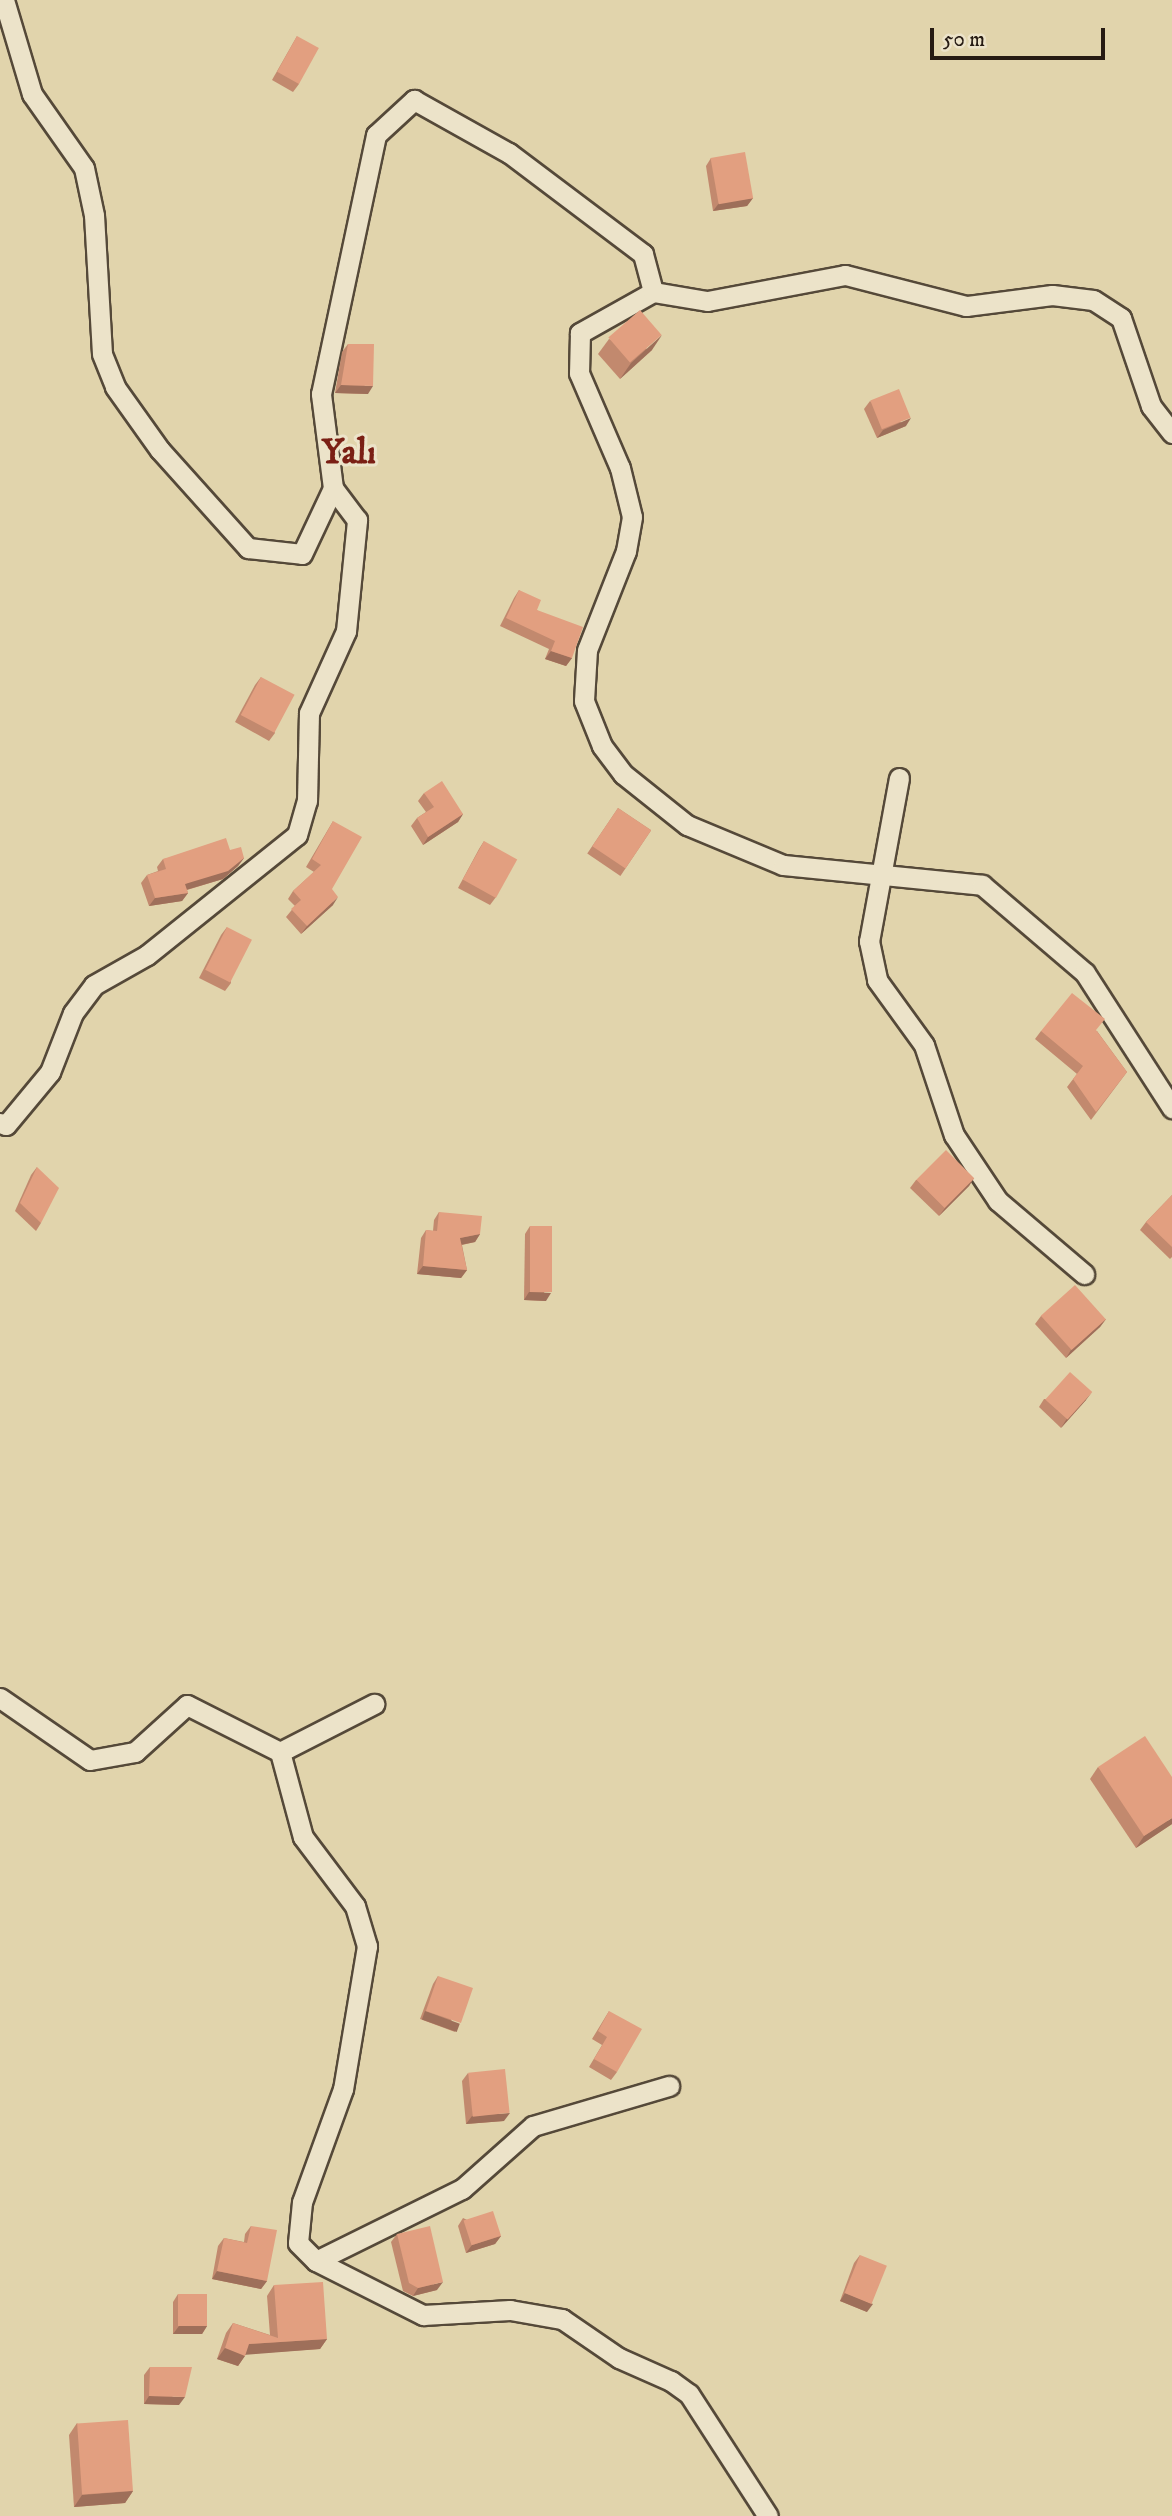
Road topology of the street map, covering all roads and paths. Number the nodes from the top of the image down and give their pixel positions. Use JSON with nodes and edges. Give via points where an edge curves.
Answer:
{"nodes":[{"id":1,"x":4,"y":0,"type":"edge"},
{"id":2,"x":653,"y":292,"type":"junction"},
{"id":3,"x":1172,"y":433,"type":"edge"},
{"id":4,"x":332,"y":488,"type":"junction"},
{"id":5,"x":899,"y":778,"type":"dead end"},
{"id":6,"x":880,"y":875,"type":"junction"},
{"id":7,"x":1172,"y":1108,"type":"edge"},
{"id":8,"x":0,"y":1123,"type":"edge"},
{"id":9,"x":1084,"y":1274,"type":"dead end"},
{"id":10,"x":0,"y":1698,"type":"edge"},
{"id":11,"x":374,"y":1704,"type":"dead end"},
{"id":12,"x":280,"y":1752,"type":"junction"},
{"id":13,"x":670,"y":2086,"type":"dead end"},
{"id":14,"x":316,"y":2261,"type":"junction"},
{"id":15,"x":768,"y":2516,"type":"edge"}],
"edges":[{"from":1,"to":4,"type":"street","via":[[32,94],[84,168],[94,215],[102,354],[115,387],[160,450],[248,548],[302,554]]},
{"from":2,"to":3,"type":"street","via":[[707,300],[845,275],[966,306],[1052,295],[1093,300],[1121,318],[1151,406]]},
{"from":2,"to":4,"type":"street","via":[[643,254],[509,153],[414,100],[376,135],[324,380]]},
{"from":2,"to":6,"type":"street","via":[[580,333],[579,373],[620,468],[632,517],[626,551],[586,650],[584,701],[602,747],[623,774],[687,825],[783,865]]},
{"from":4,"to":8,"type":"street","via":[[357,520],[346,631],[309,713],[307,801],[297,835],[147,955],[94,985],[73,1013],[50,1072],[6,1125]]},
{"from":5,"to":6,"type":"street"},
{"from":6,"to":7,"type":"street","via":[[982,885],[1085,973]]},
{"from":6,"to":9,"type":"street","via":[[869,941],[877,980],[924,1045],[954,1135],[998,1201]]},
{"from":10,"to":12,"type":"street","via":[[90,1760],[135,1752],[187,1704]]},
{"from":11,"to":12,"type":"street"},
{"from":12,"to":14,"type":"street","via":[[303,1837],[355,1906],[367,1946],[343,2089],[303,2202],[298,2243]]},
{"from":13,"to":14,"type":"street","via":[[533,2126],[462,2189]]},
{"from":14,"to":15,"type":"street","via":[[423,2315],[510,2311],[562,2319],[690,2394]]}]}
